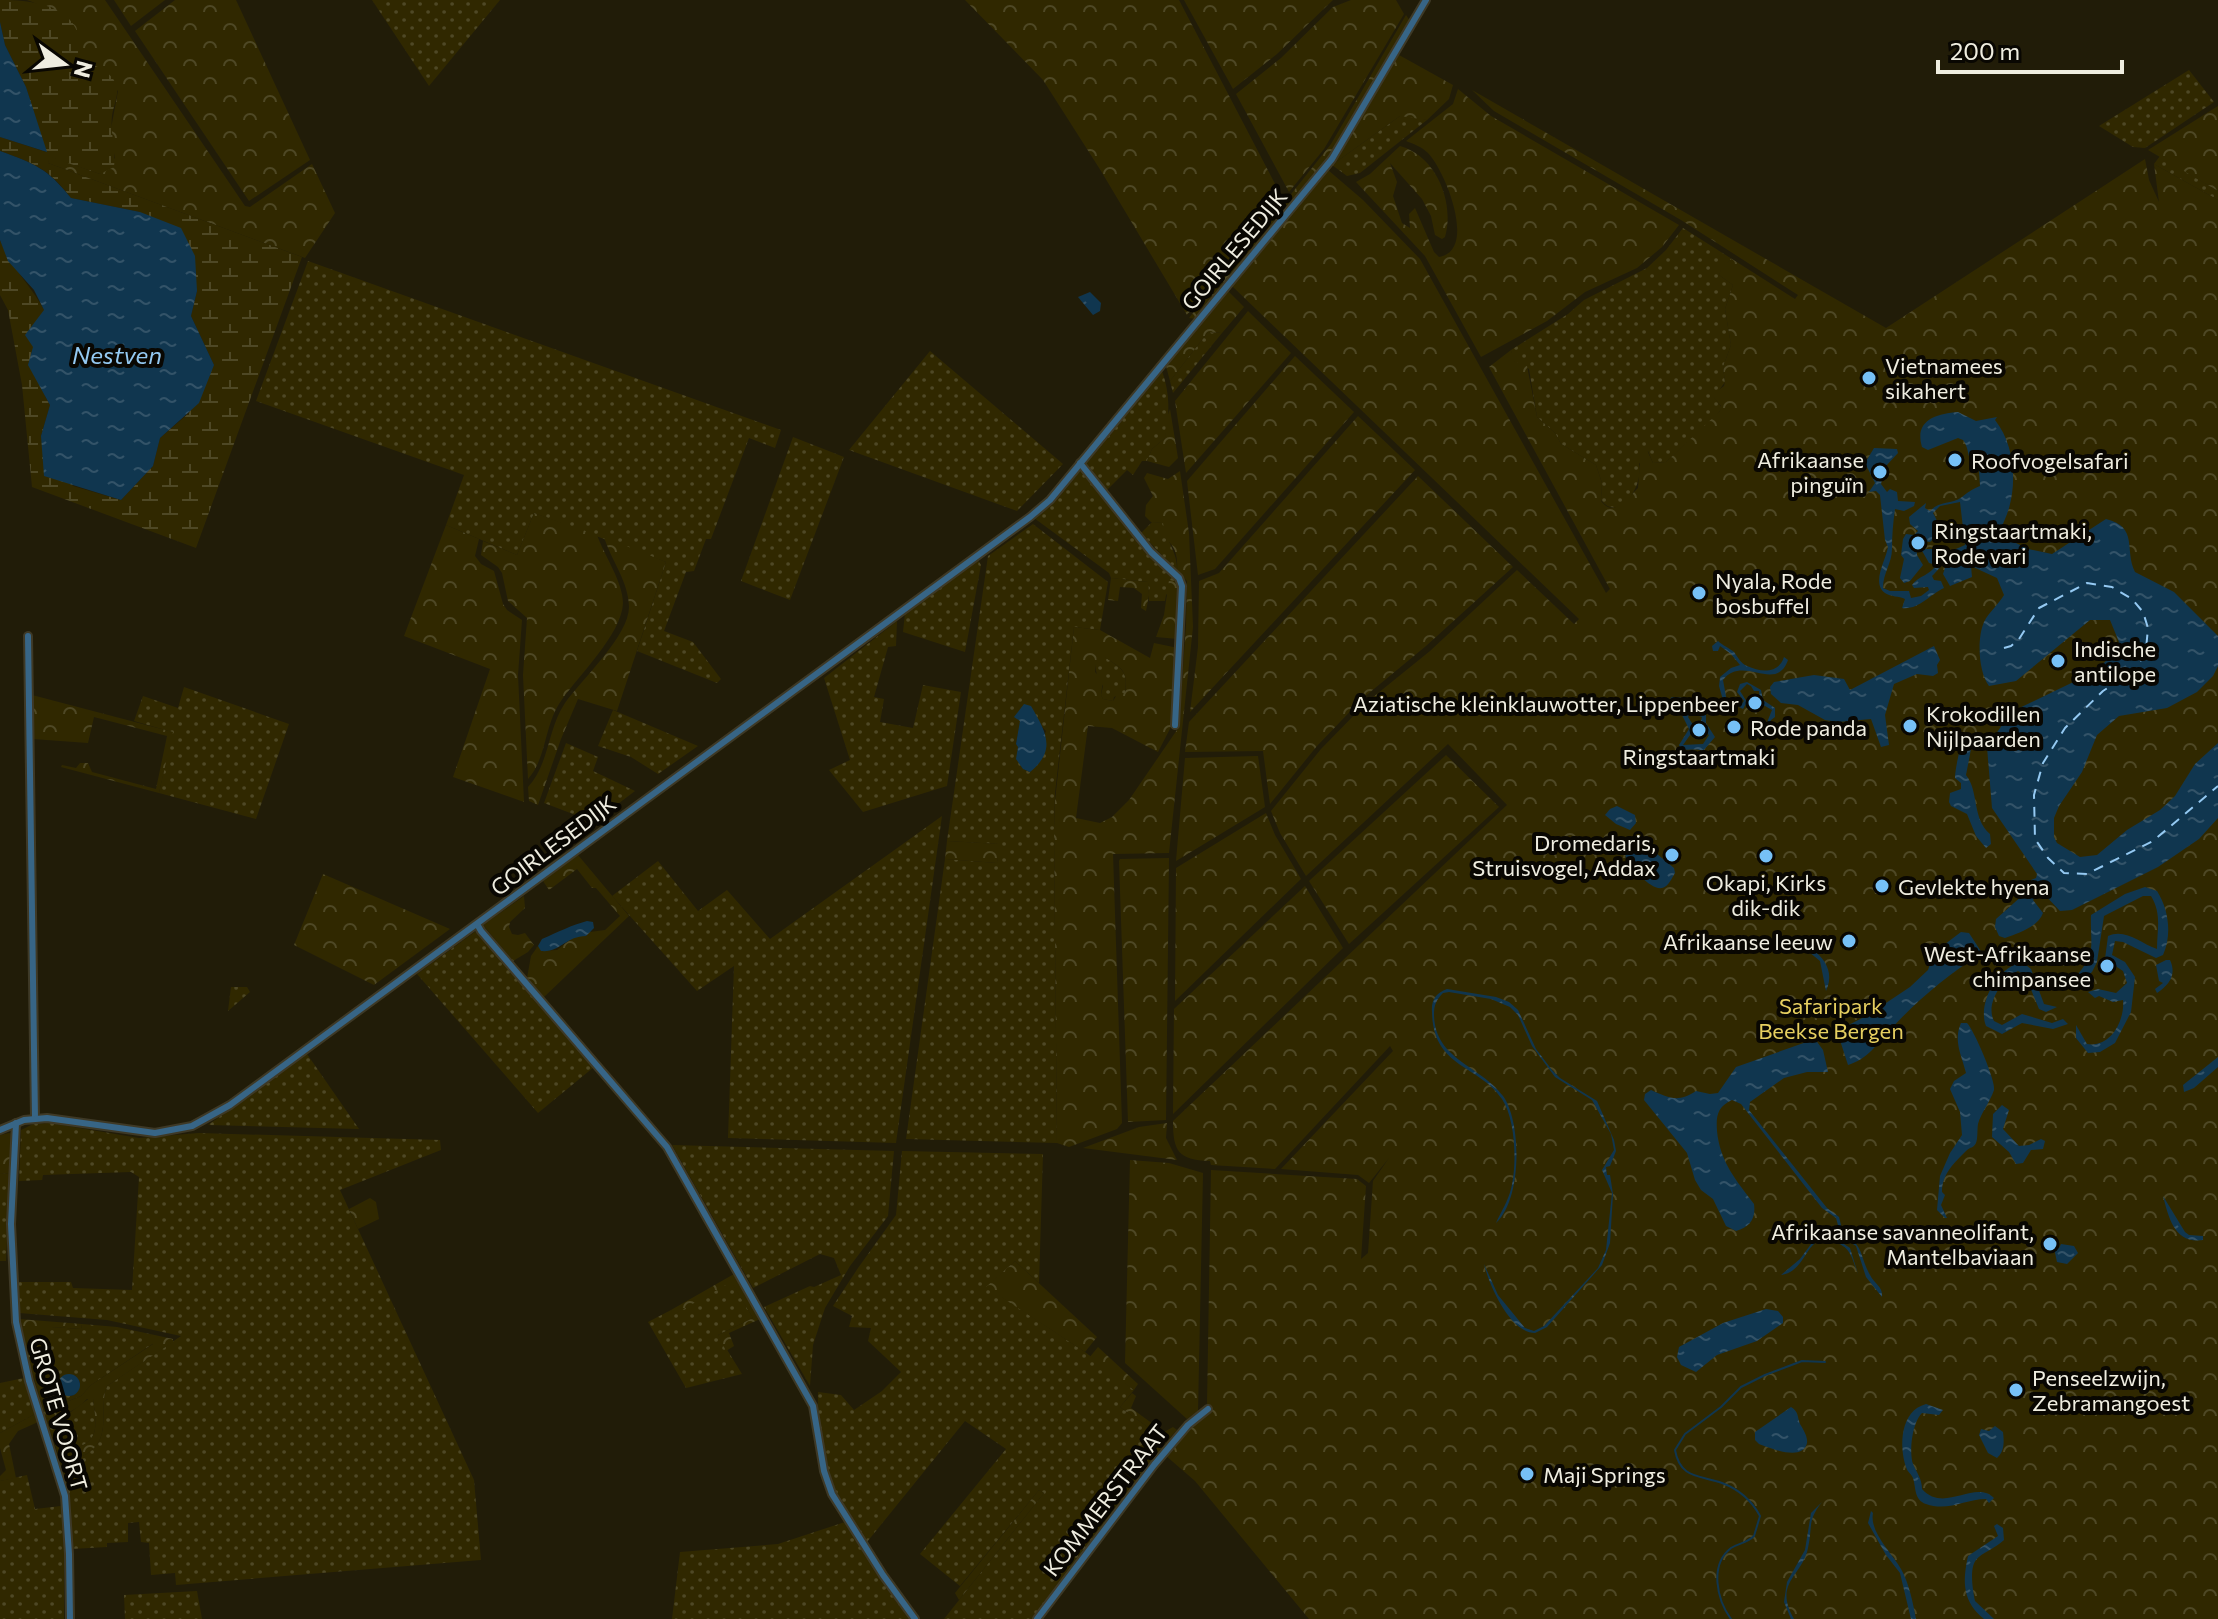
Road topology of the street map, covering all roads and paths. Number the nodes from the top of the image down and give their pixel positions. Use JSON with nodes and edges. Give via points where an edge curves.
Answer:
{"nodes":[{"id":1,"x":1426,"y":0,"type":"edge"},
{"id":2,"x":1080,"y":463,"type":"junction"},
{"id":3,"x":28,"y":636,"type":"dead end"},
{"id":4,"x":1175,"y":725,"type":"dead end"},
{"id":5,"x":477,"y":924,"type":"junction"},
{"id":6,"x":35,"y":1118,"type":"junction"},
{"id":7,"x":16,"y":1123,"type":"junction"},
{"id":8,"x":0,"y":1130,"type":"edge"},
{"id":9,"x":1208,"y":1409,"type":"dead end"},
{"id":10,"x":70,"y":1619,"type":"edge"},
{"id":11,"x":915,"y":1619,"type":"edge"},
{"id":12,"x":1037,"y":1619,"type":"edge"}],
"edges":[{"from":1,"to":2,"type":"street","name":"GOIRLESEDIJK","via":[[1332,159]]},
{"from":2,"to":4,"type":"street","via":[[1182,586]]},
{"from":2,"to":5,"type":"street","name":"GOIRLESEDIJK","via":[[1030,517]]},
{"from":3,"to":6,"type":"street"},
{"from":5,"to":6,"type":"street","name":"GOIRLESEDIJK","via":[[230,1105],[192,1126],[155,1133]]},
{"from":5,"to":11,"type":"street","via":[[661,1138],[813,1406],[832,1494]]},
{"from":6,"to":7,"type":"street","name":"GOIRLESEDIJK"},
{"from":7,"to":8,"type":"street","name":"GOIRLESEDIJK"},
{"from":7,"to":10,"type":"street","name":"GROTE VOORT","via":[[11,1224],[16,1322],[65,1496]]},
{"from":9,"to":12,"type":"street","name":"KOMMERSTRAAT","via":[[1162,1455]]}]}
